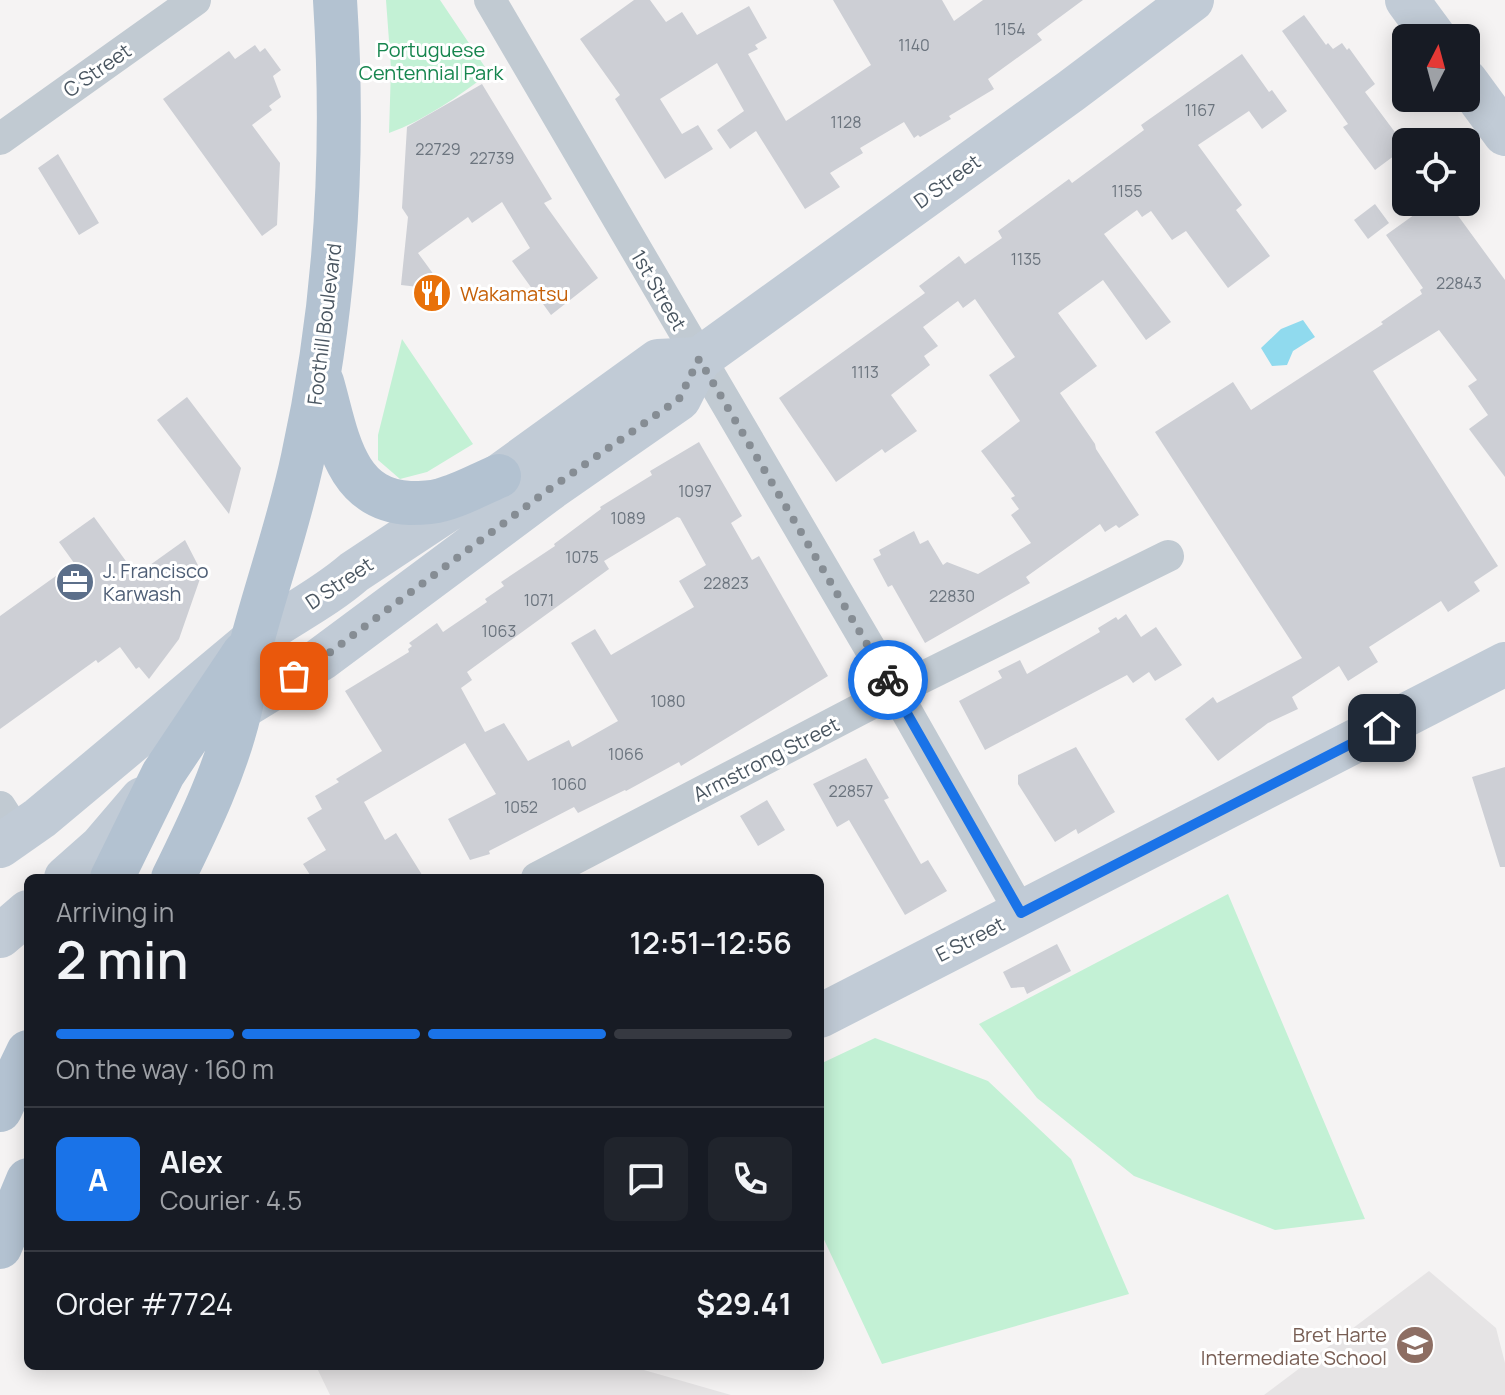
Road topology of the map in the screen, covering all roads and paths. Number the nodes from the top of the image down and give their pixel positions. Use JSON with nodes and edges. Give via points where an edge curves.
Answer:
{"nodes":[{"id":1,"x":195,"y":0,"type":"edge"},
{"id":2,"x":335,"y":0,"type":"edge"},
{"id":3,"x":490,"y":0,"type":"edge"},
{"id":4,"x":1192,"y":0,"type":"edge"},
{"id":5,"x":1407,"y":0,"type":"edge"},
{"id":6,"x":1425,"y":24,"type":"edge"},
{"id":7,"x":1480,"y":100,"type":"edge"},
{"id":8,"x":1505,"y":134,"type":"edge"},
{"id":9,"x":0,"y":139,"type":"edge"},
{"id":10,"x":699,"y":359,"type":"junction"},
{"id":11,"x":319,"y":373,"type":"junction"},
{"id":12,"x":499,"y":476,"type":"junction"},
{"id":13,"x":1168,"y":556,"type":"dead end"},
{"id":14,"x":252,"y":641,"type":"junction"},
{"id":15,"x":1505,"y":664,"type":"edge"},
{"id":16,"x":895,"y":691,"type":"junction"},
{"id":17,"x":241,"y":708,"type":"junction"},
{"id":18,"x":163,"y":774,"type":"junction"},
{"id":19,"x":6,"y":829,"type":"edge"},
{"id":20,"x":71,"y":874,"type":"edge"},
{"id":21,"x":114,"y":874,"type":"edge"},
{"id":22,"x":175,"y":874,"type":"edge"},
{"id":23,"x":545,"y":874,"type":"edge"},
{"id":24,"x":1021,"y":913,"type":"junction"},
{"id":25,"x":24,"y":915,"type":"edge"},
{"id":26,"x":0,"y":936,"type":"edge"},
{"id":27,"x":824,"y":1014,"type":"edge"},
{"id":28,"x":24,"y":1060,"type":"edge"},
{"id":29,"x":0,"y":1110,"type":"edge"},
{"id":30,"x":24,"y":1190,"type":"edge"},
{"id":31,"x":0,"y":1247,"type":"edge"}],
"edges":[{"from":1,"to":9,"type":"street","name":"C Street"},
{"from":2,"to":11,"type":"main road","name":"Foothill Boulevard","via":[[338,184]]},
{"from":3,"to":10,"type":"street","name":"1st Street"},
{"from":4,"to":10,"type":"main road","name":"D Street"},
{"from":5,"to":6,"type":"main road"},
{"from":7,"to":8,"type":"main road"},
{"from":10,"to":12,"type":"main road","name":"D Street","via":[[658,361]]},
{"from":10,"to":16,"type":"street","name":"1st Street"},
{"from":10,"to":17,"type":"main road","name":"D Street","via":[[679,399],[321,659]]},
{"from":11,"to":12,"type":"main road","via":[[350,470],[378,496],[396,502],[440,501]]},
{"from":11,"to":14,"type":"main road","name":"Foothill Boulevard","via":[[299,475]]},
{"from":12,"to":14,"type":"main road","name":"D Street"},
{"from":13,"to":16,"type":"street","name":"Armstrong Street"},
{"from":14,"to":17,"type":"main road","name":"Foothill Boulevard"},
{"from":14,"to":18,"type":"main road","name":"Foothill Boulevard"},
{"from":14,"to":19,"type":"main road","name":"D Street"},
{"from":15,"to":24,"type":"main road","name":"E Street"},
{"from":16,"to":23,"type":"street","name":"Armstrong Street"},
{"from":16,"to":24,"type":"street","name":"1st Street"},
{"from":17,"to":18,"type":"main road","name":"D Street"},
{"from":17,"to":22,"type":"main road","name":"Foothill Boulevard","via":[[213,794]]},
{"from":18,"to":20,"type":"main road","name":"D Street","via":[[101,847]]},
{"from":18,"to":21,"type":"main road","name":"Foothill Boulevard"},
{"from":24,"to":27,"type":"main road","name":"E Street"},
{"from":25,"to":26,"type":"main road"},
{"from":28,"to":29,"type":"main road"},
{"from":30,"to":31,"type":"main road"}]}
